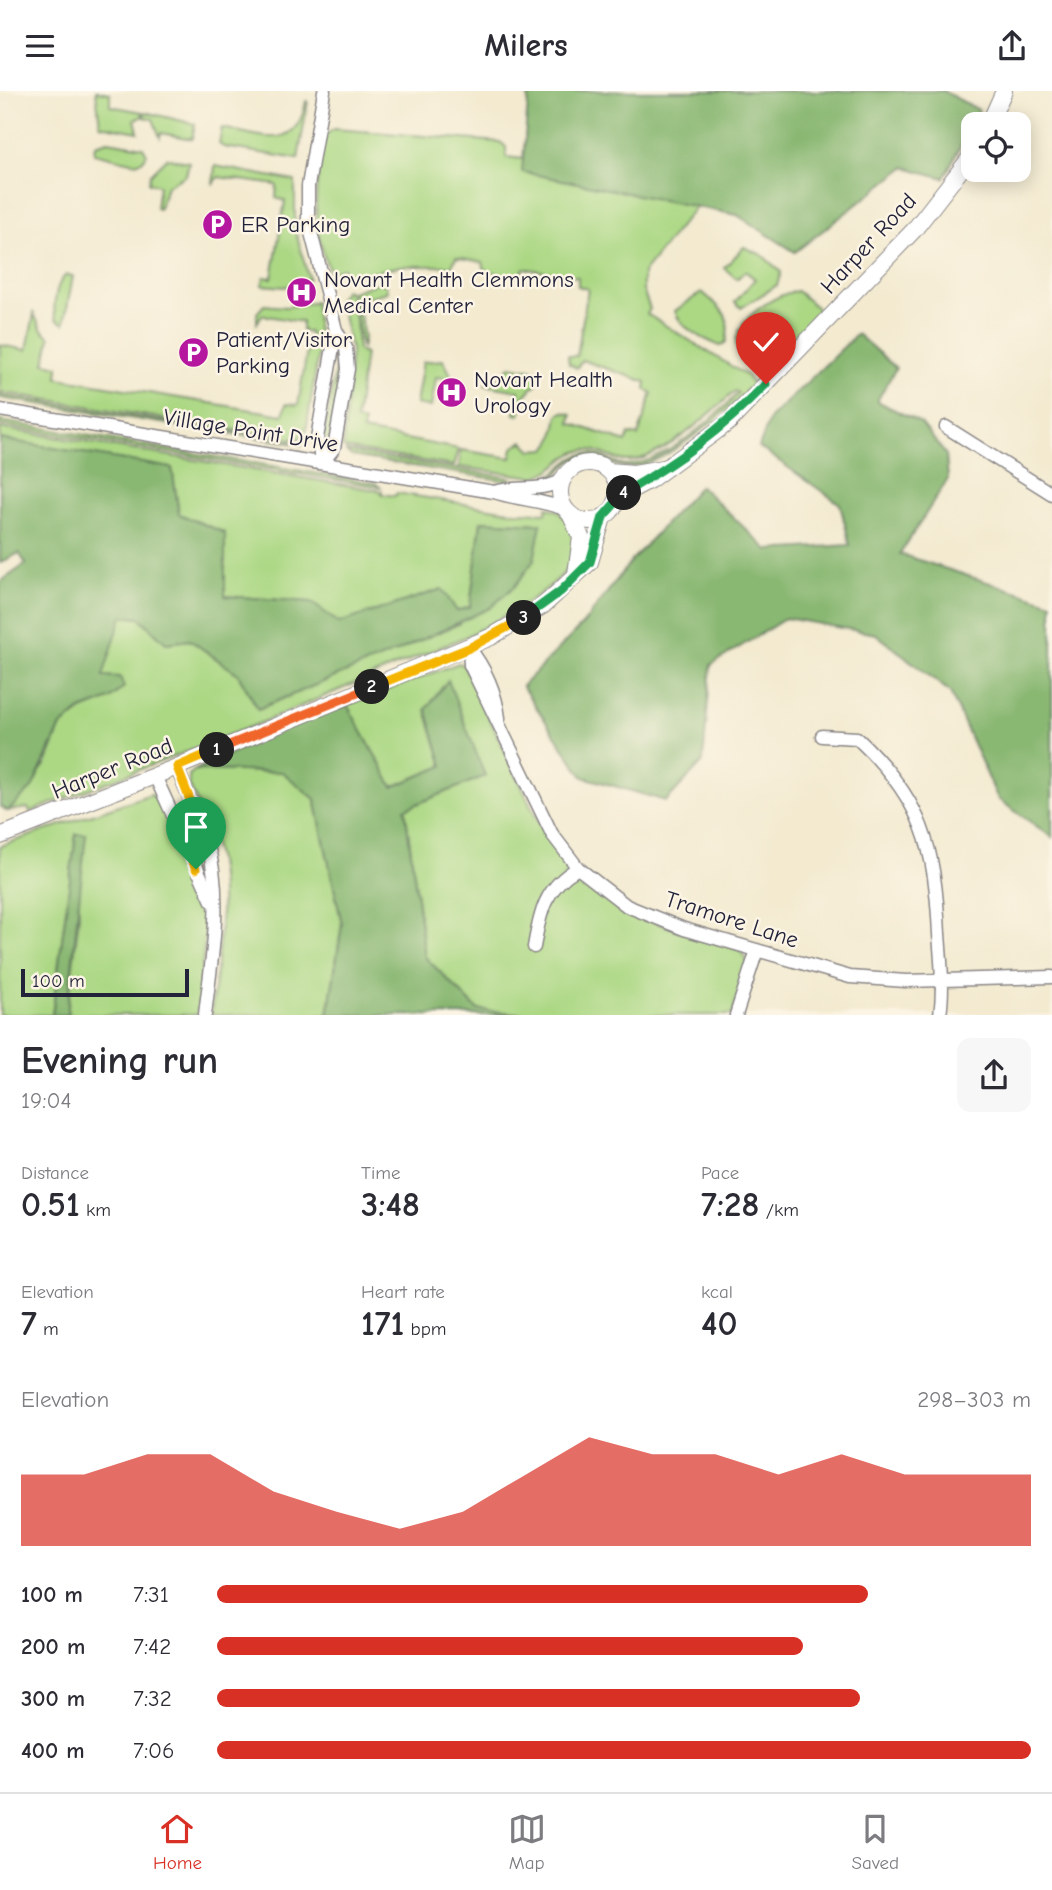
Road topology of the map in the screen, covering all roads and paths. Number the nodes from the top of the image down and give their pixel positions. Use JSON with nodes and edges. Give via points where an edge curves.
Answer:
{"nodes":[{"id":1,"x":324,"y":91,"type":"edge"},
{"id":2,"x":1004,"y":91,"type":"edge"},
{"id":3,"x":994,"y":112,"type":"edge"},
{"id":4,"x":961,"y":169,"type":"edge"},
{"id":5,"x":335,"y":330,"type":"junction"},
{"id":6,"x":0,"y":410,"type":"edge"},
{"id":7,"x":946,"y":427,"type":"dead end"},
{"id":8,"x":322,"y":463,"type":"junction"},
{"id":9,"x":663,"y":468,"type":"junction"},
{"id":10,"x":609,"y":471,"type":"junction"},
{"id":11,"x":563,"y":479,"type":"junction"},
{"id":12,"x":494,"y":492,"type":"junction"},
{"id":13,"x":1052,"y":494,"type":"edge"},
{"id":14,"x":618,"y":496,"type":"junction"},
{"id":15,"x":568,"y":512,"type":"junction"},
{"id":16,"x":603,"y":517,"type":"junction"},
{"id":17,"x":576,"y":574,"type":"junction"},
{"id":18,"x":469,"y":648,"type":"junction"},
{"id":19,"x":822,"y":736,"type":"dead end"},
{"id":20,"x":177,"y":767,"type":"junction"},
{"id":21,"x":155,"y":776,"type":"junction"},
{"id":22,"x":199,"y":823,"type":"junction"},
{"id":23,"x":179,"y":831,"type":"junction"},
{"id":24,"x":0,"y":836,"type":"edge"},
{"id":25,"x":578,"y":868,"type":"junction"},
{"id":26,"x":215,"y":908,"type":"junction"},
{"id":27,"x":534,"y":947,"type":"dead end"},
{"id":28,"x":757,"y":950,"type":"junction"},
{"id":29,"x":1052,"y":977,"type":"edge"},
{"id":30,"x":942,"y":981,"type":"junction"},
{"id":31,"x":205,"y":1015,"type":"edge"},
{"id":32,"x":736,"y":1015,"type":"edge"},
{"id":33,"x":940,"y":1015,"type":"edge"}],
"edges":[{"from":1,"to":5,"type":"street","via":[[307,212]]},
{"from":2,"to":3,"type":"main road"},
{"from":4,"to":9,"type":"main road","name":"Harper Road","via":[[914,230],[757,394],[714,435]]},
{"from":5,"to":8,"type":"street","via":[[317,438]]},
{"from":5,"to":8,"type":"street","via":[[346,348],[348,369],[334,448]]},
{"from":6,"to":8,"type":"street","name":"Village Point Drive"},
{"from":7,"to":13,"type":"street"},
{"from":8,"to":12,"type":"street","name":"Village Point Drive"},
{"from":9,"to":10,"type":"main road","name":"Harper Road"},
{"from":9,"to":14,"type":"main road","name":"Harper Road"},
{"from":10,"to":11,"type":"main road","via":[[602,465],[584,463]]},
{"from":10,"to":14,"type":"main road"},
{"from":11,"to":12,"type":"street","name":"Village Point Drive","via":[[543,488],[510,487]]},
{"from":11,"to":15,"type":"main road","via":[[560,495]]},
{"from":12,"to":15,"type":"street","name":"Village Point Drive"},
{"from":14,"to":16,"type":"main road"},
{"from":15,"to":16,"type":"main road","via":[[589,521]]},
{"from":15,"to":17,"type":"main road","via":[[581,537]]},
{"from":16,"to":17,"type":"main road","name":"Harper Road","via":[[590,562]]},
{"from":17,"to":18,"type":"main road","name":"Harper Road","via":[[536,611]]},
{"from":18,"to":20,"type":"main road","name":"Harper Road"},
{"from":18,"to":25,"type":"street","name":"Tramore Lane","via":[[470,665],[489,707],[552,834]]},
{"from":19,"to":30,"type":"street","via":[[857,738],[904,791],[925,830],[936,879]]},
{"from":20,"to":21,"type":"main road","name":"Harper Road"},
{"from":20,"to":22,"type":"street"},
{"from":21,"to":23,"type":"street"},
{"from":21,"to":24,"type":"main road","name":"Harper Road"},
{"from":22,"to":23,"type":"street"},
{"from":22,"to":26,"type":"street","via":[[208,844]]},
{"from":23,"to":26,"type":"street"},
{"from":25,"to":27,"type":"street","via":[[565,876],[541,907]]},
{"from":25,"to":28,"type":"street","name":"Tramore Lane","via":[[627,906],[684,929]]},
{"from":26,"to":31,"type":"street"},
{"from":28,"to":30,"type":"street","name":"Tramore Lane","via":[[850,977]]},
{"from":28,"to":32,"type":"street"},
{"from":29,"to":30,"type":"street","name":"Tramore Lane"},
{"from":30,"to":33,"type":"street"}]}
